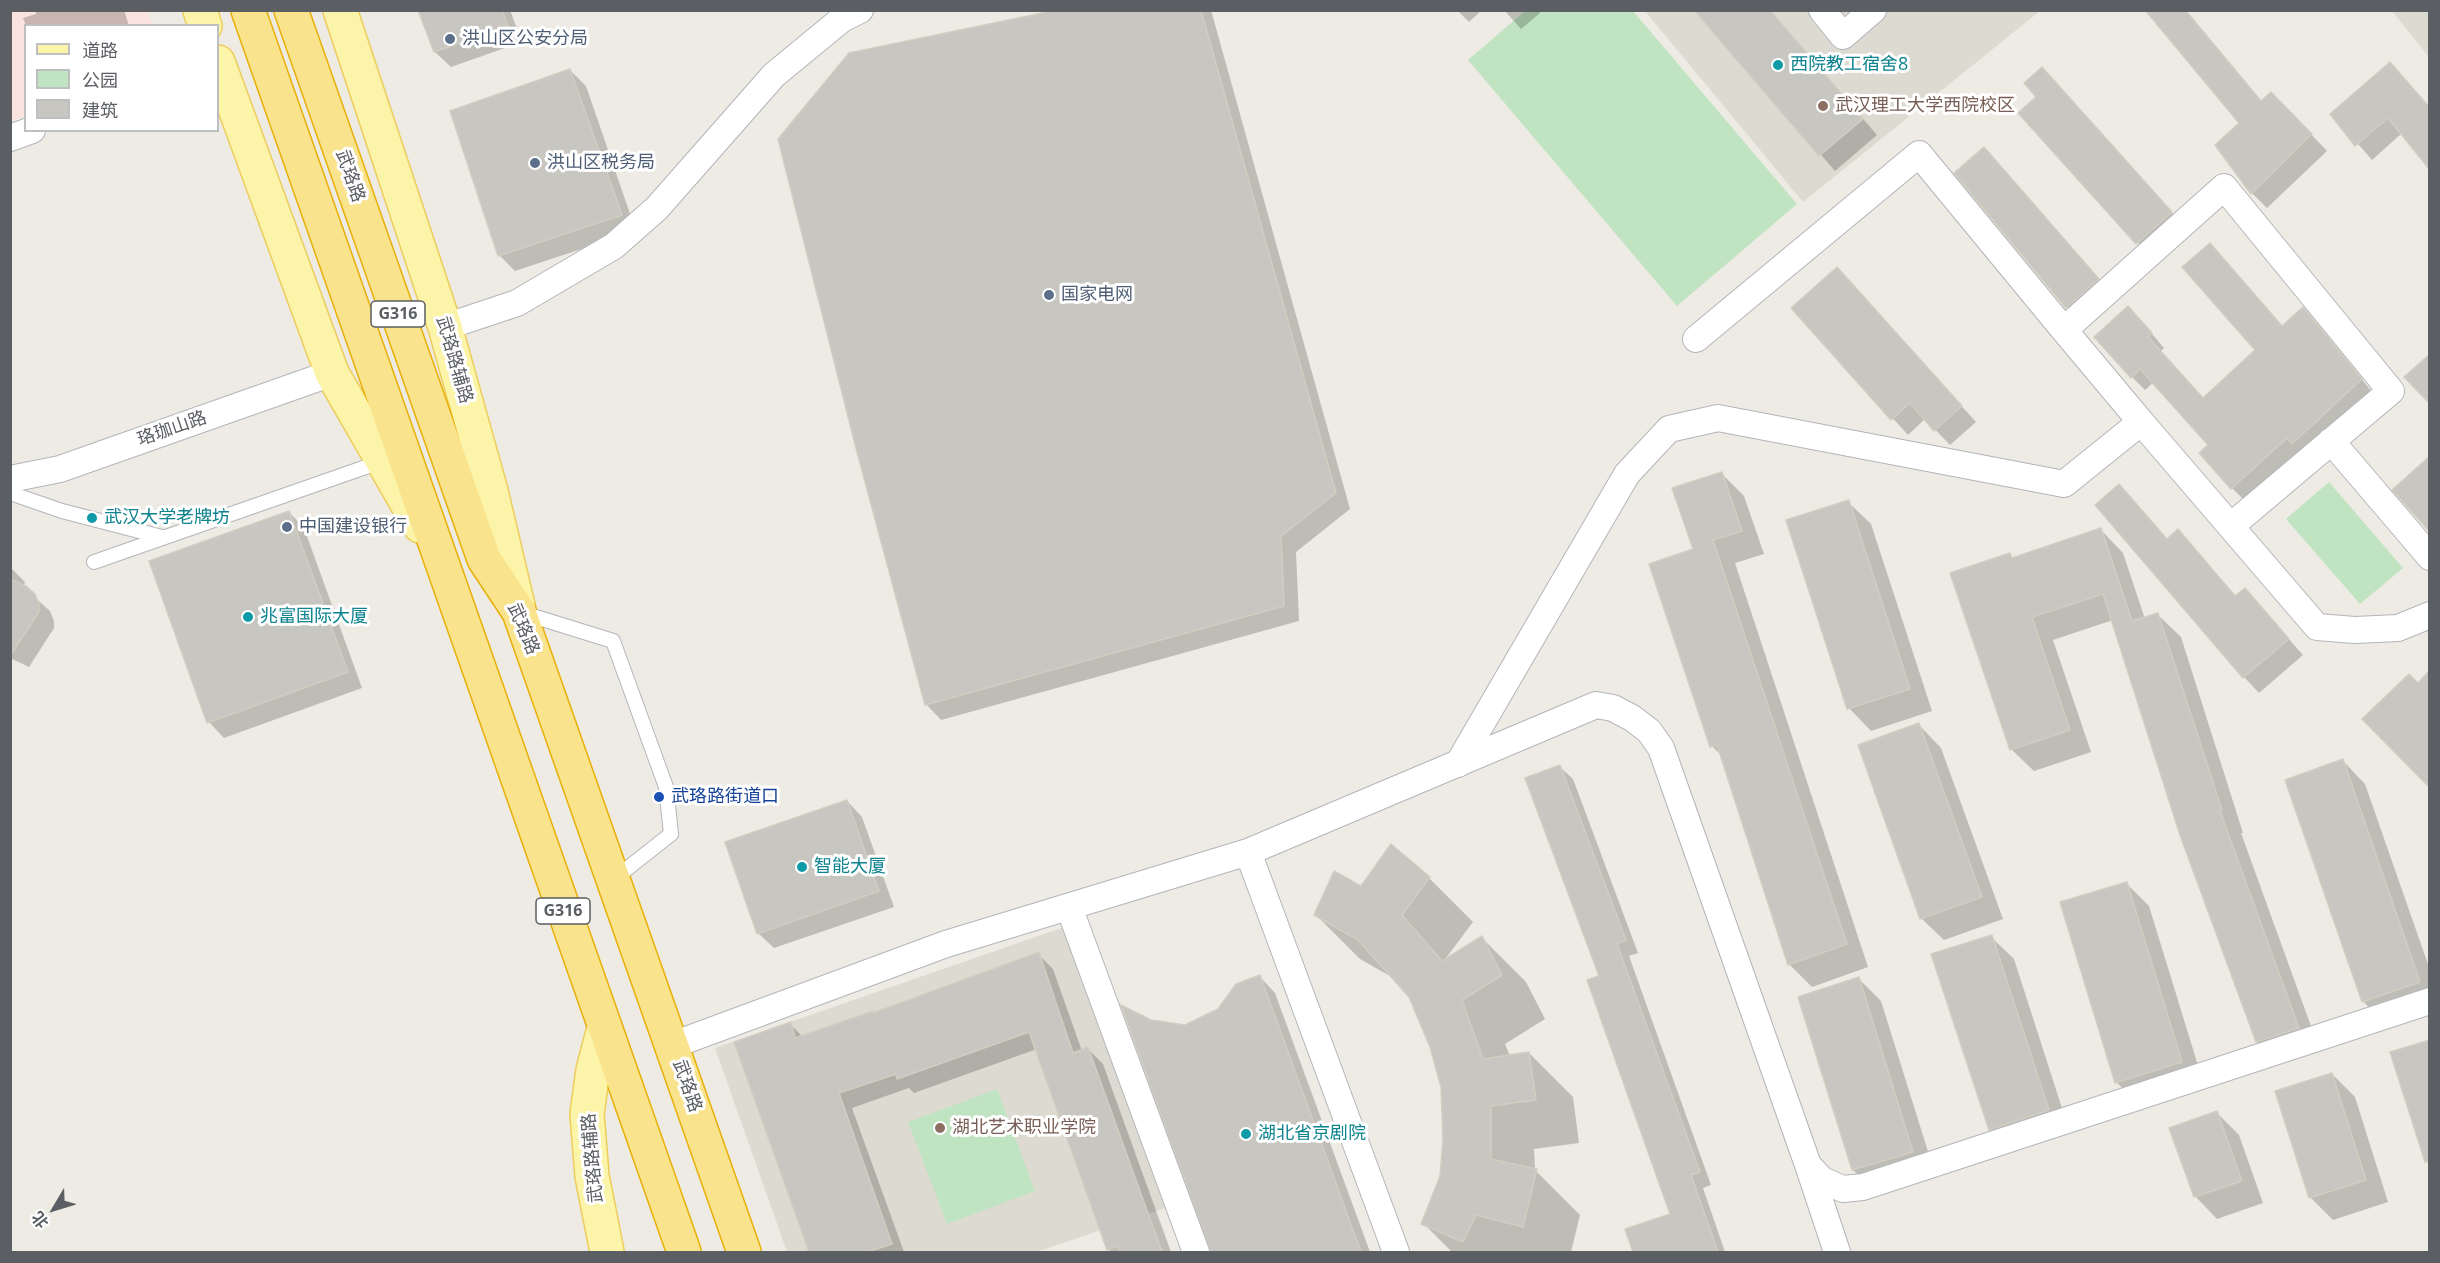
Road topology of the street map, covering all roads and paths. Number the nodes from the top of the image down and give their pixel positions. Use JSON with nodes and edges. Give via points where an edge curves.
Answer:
{"nodes":[{"id":1,"x":248,"y":10,"type":"edge"},
{"id":2,"x":291,"y":10,"type":"edge"},
{"id":3,"x":340,"y":10,"type":"edge"},
{"id":4,"x":860,"y":10,"type":"edge"},
{"id":5,"x":1822,"y":10,"type":"edge"},
{"id":6,"x":1873,"y":10,"type":"edge"},
{"id":7,"x":219,"y":65,"type":"edge"},
{"id":8,"x":26,"y":132,"type":"edge"},
{"id":9,"x":10,"y":138,"type":"edge"},
{"id":10,"x":445,"y":327,"type":"junction"},
{"id":11,"x":2064,"y":330,"type":"junction"},
{"id":12,"x":1696,"y":339,"type":"dead end"},
{"id":13,"x":332,"y":373,"type":"junction"},
{"id":14,"x":2141,"y":422,"type":"junction"},
{"id":15,"x":2331,"y":441,"type":"junction"},
{"id":16,"x":383,"y":461,"type":"junction"},
{"id":17,"x":10,"y":479,"type":"edge"},
{"id":18,"x":10,"y":493,"type":"edge"},
{"id":19,"x":2231,"y":526,"type":"junction"},
{"id":20,"x":162,"y":537,"type":"junction"},
{"id":21,"x":2430,"y":557,"type":"edge"},
{"id":22,"x":94,"y":562,"type":"dead end"},
{"id":23,"x":444,"y":568,"type":"junction"},
{"id":24,"x":519,"y":612,"type":"junction"},
{"id":25,"x":2430,"y":615,"type":"edge"},
{"id":26,"x":1458,"y":764,"type":"junction"},
{"id":27,"x":1248,"y":852,"type":"junction"},
{"id":28,"x":614,"y":879,"type":"junction"},
{"id":29,"x":1069,"y":907,"type":"junction"},
{"id":30,"x":2430,"y":1001,"type":"edge"},
{"id":31,"x":604,"y":1028,"type":"junction"},
{"id":32,"x":673,"y":1045,"type":"junction"},
{"id":33,"x":1808,"y":1165,"type":"junction"},
{"id":34,"x":607,"y":1252,"type":"edge"},
{"id":35,"x":684,"y":1252,"type":"edge"},
{"id":36,"x":744,"y":1252,"type":"edge"},
{"id":37,"x":1196,"y":1252,"type":"edge"},
{"id":38,"x":1396,"y":1252,"type":"edge"},
{"id":39,"x":1837,"y":1252,"type":"edge"}],
"edges":[{"from":1,"to":23,"type":"highway","number":"G316"},
{"from":2,"to":24,"type":"highway","name":"武珞路","number":"G316","via":[[484,559]]},
{"from":3,"to":10,"type":"main road","name":"武珞路辅路"},
{"from":4,"to":10,"type":"street","via":[[842,18],[774,75],[657,208],[614,246],[517,303]]},
{"from":5,"to":6,"type":"street","via":[[1843,36]]},
{"from":7,"to":13,"type":"main road"},
{"from":8,"to":9,"type":"street"},
{"from":10,"to":24,"type":"main road","name":"武珞路辅路","via":[[491,491]]},
{"from":11,"to":12,"type":"street","via":[[1919,154]]},
{"from":11,"to":14,"type":"street"},
{"from":11,"to":15,"type":"street","via":[[2224,187],[2391,391]]},
{"from":13,"to":16,"type":"main road"},
{"from":13,"to":17,"type":"street","name":"珞珈山路","via":[[60,469]]},
{"from":14,"to":19,"type":"street"},
{"from":14,"to":26,"type":"street","via":[[2064,484],[1718,418],[1669,429],[1627,474]]},
{"from":15,"to":19,"type":"street"},
{"from":15,"to":21,"type":"street"},
{"from":16,"to":20,"type":"lane"},
{"from":16,"to":23,"type":"main road"},
{"from":18,"to":20,"type":"lane","via":[[62,512]]},
{"from":19,"to":25,"type":"street","via":[[2317,627],[2398,628]]},
{"from":20,"to":22,"type":"lane"},
{"from":23,"to":31,"type":"highway","number":"G316"},
{"from":24,"to":28,"type":"highway","name":"武珞路","number":"G316"},
{"from":24,"to":28,"type":"lane","via":[[613,641],[666,787],[671,834]]},
{"from":26,"to":27,"type":"street"},
{"from":26,"to":33,"type":"street","via":[[1596,705],[1622,713],[1649,730],[1661,748]]},
{"from":27,"to":29,"type":"street"},
{"from":27,"to":38,"type":"street"},
{"from":28,"to":32,"type":"highway","name":"武珞路","number":"G316"},
{"from":29,"to":32,"type":"street","via":[[946,944]]},
{"from":29,"to":37,"type":"street"},
{"from":30,"to":33,"type":"street","via":[[1863,1187],[1843,1189],[1822,1180]]},
{"from":31,"to":34,"type":"main road","name":"武珞路辅路","via":[[587,1114],[592,1176]]},
{"from":31,"to":35,"type":"highway","number":"G316"},
{"from":32,"to":36,"type":"highway","name":"武珞路","number":"G316"},
{"from":33,"to":39,"type":"street"}]}
